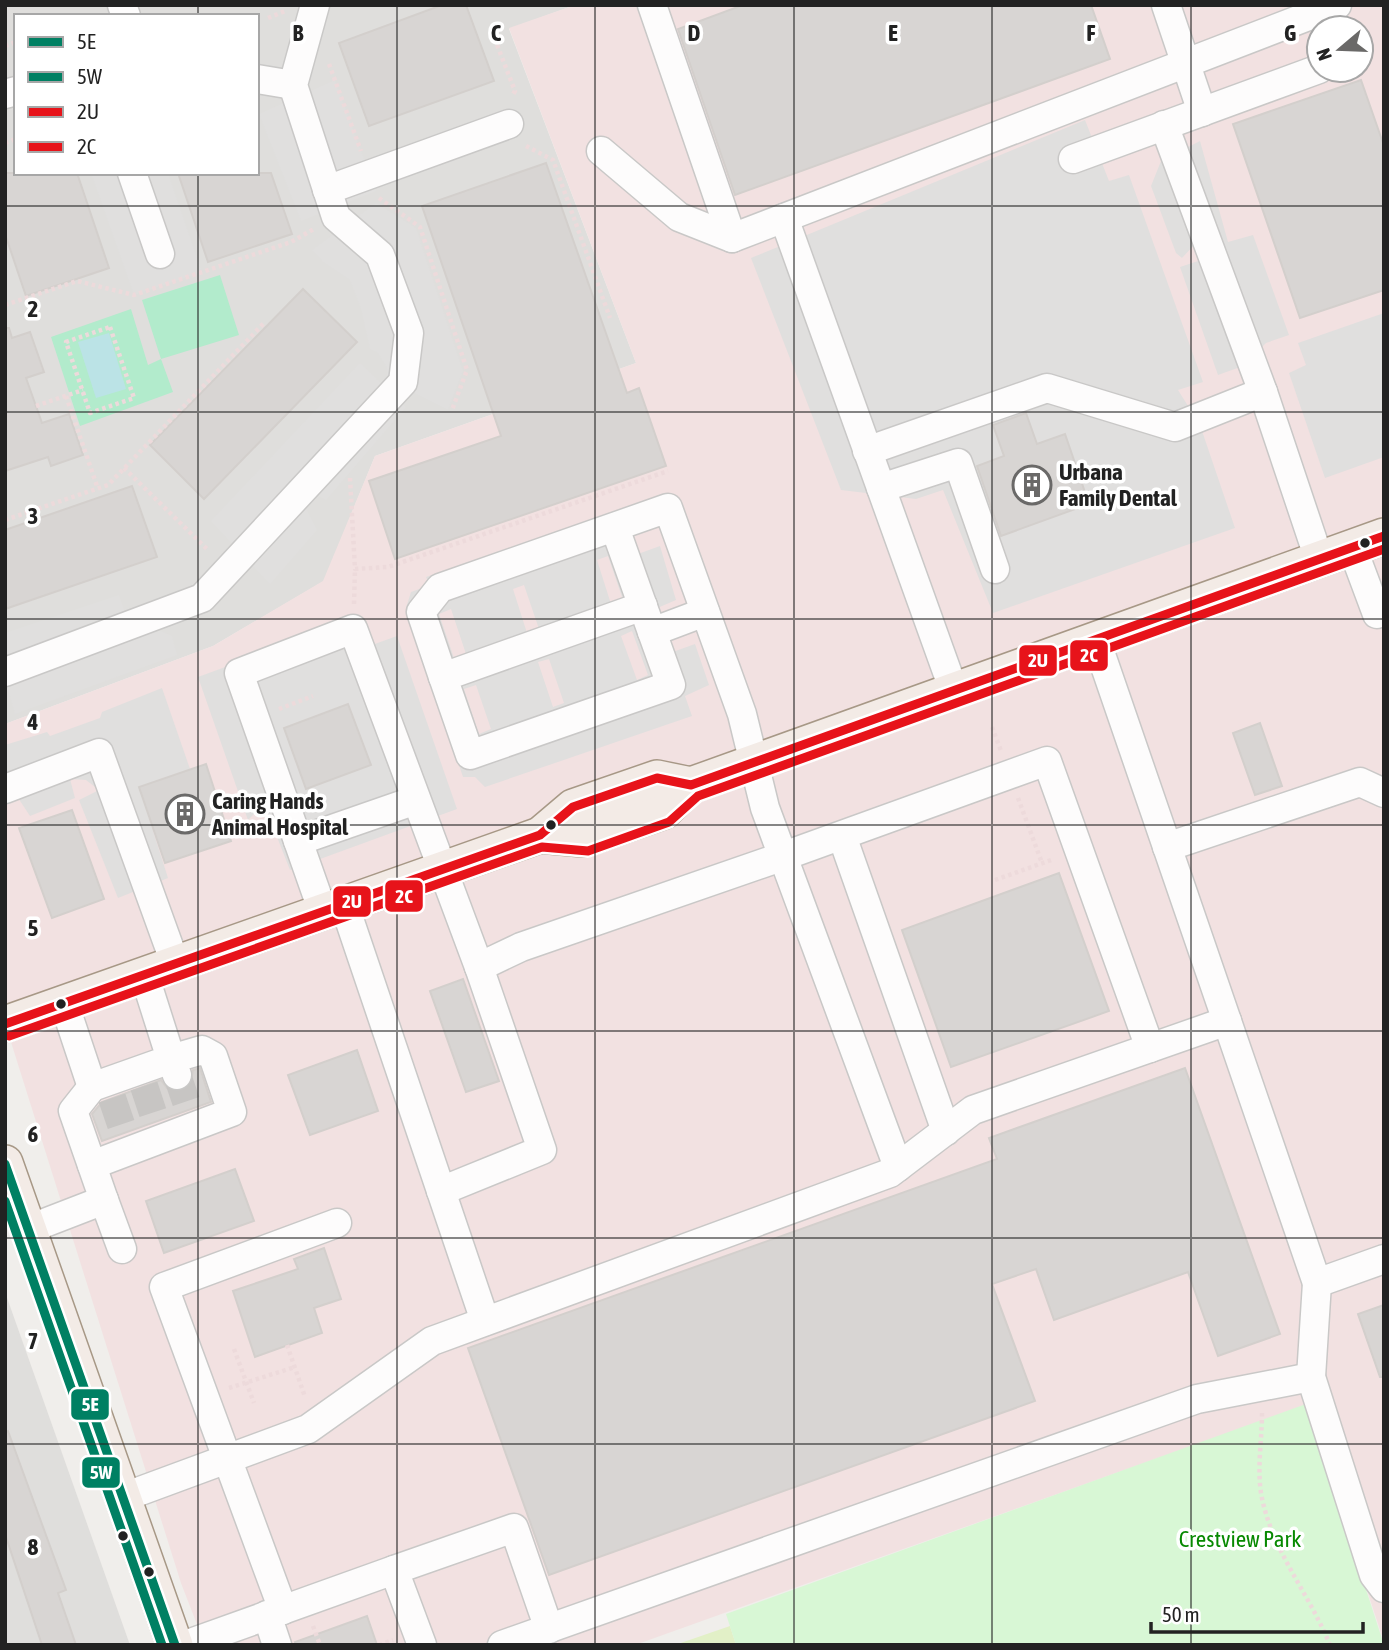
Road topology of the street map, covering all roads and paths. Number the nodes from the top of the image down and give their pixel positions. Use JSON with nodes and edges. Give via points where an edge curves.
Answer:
{"nodes":[{"id":1,"x":652,"y":5,"type":"edge"},
{"id":2,"x":1166,"y":5,"type":"edge"},
{"id":3,"x":1337,"y":5,"type":"edge"},
{"id":4,"x":314,"y":12,"type":"edge"},
{"id":5,"x":492,"y":33,"type":"dead end"},
{"id":6,"x":1185,"y":64,"type":"junction"},
{"id":7,"x":1305,"y":74,"type":"edge"},
{"id":8,"x":259,"y":79,"type":"edge"},
{"id":9,"x":293,"y":85,"type":"junction"},
{"id":10,"x":1202,"y":112,"type":"junction"},
{"id":11,"x":509,"y":124,"type":"junction"},
{"id":12,"x":1164,"y":125,"type":"junction"},
{"id":13,"x":601,"y":151,"type":"dead end"},
{"id":14,"x":1073,"y":159,"type":"dead end"},
{"id":15,"x":370,"y":174,"type":"junction"},
{"id":16,"x":133,"y":175,"type":"edge"},
{"id":17,"x":327,"y":190,"type":"junction"},
{"id":18,"x":784,"y":218,"type":"junction"},
{"id":19,"x":732,"y":238,"type":"junction"},
{"id":20,"x":160,"y":254,"type":"dead end"},
{"id":21,"x":610,"y":318,"type":"dead end"},
{"id":22,"x":264,"y":323,"type":"dead end"},
{"id":23,"x":83,"y":390,"type":"junction"},
{"id":24,"x":1263,"y":392,"type":"junction"},
{"id":25,"x":66,"y":396,"type":"junction"},
{"id":26,"x":36,"y":406,"type":"dead end"},
{"id":27,"x":452,"y":410,"type":"dead end"},
{"id":28,"x":348,"y":441,"type":"junction"},
{"id":29,"x":867,"y":451,"type":"junction"},
{"id":30,"x":124,"y":468,"type":"junction"},
{"id":31,"x":668,"y":471,"type":"dead end"},
{"id":32,"x":881,"y":488,"type":"junction"},
{"id":33,"x":98,"y":489,"type":"junction"},
{"id":34,"x":5,"y":520,"type":"edge"},
{"id":35,"x":615,"y":528,"type":"junction"},
{"id":36,"x":1368,"y":542,"type":"edge"},
{"id":37,"x":1319,"y":559,"type":"junction"},
{"id":38,"x":995,"y":569,"type":"dead end"},
{"id":39,"x":228,"y":570,"type":"junction"},
{"id":40,"x":705,"y":612,"type":"junction"},
{"id":41,"x":647,"y":619,"type":"junction"},
{"id":42,"x":1381,"y":619,"type":"edge"},
{"id":43,"x":1096,"y":640,"type":"junction"},
{"id":44,"x":5,"y":672,"type":"edge"},
{"id":45,"x":443,"y":677,"type":"junction"},
{"id":46,"x":954,"y":691,"type":"junction"},
{"id":47,"x":313,"y":696,"type":"dead end"},
{"id":48,"x":256,"y":718,"type":"junction"},
{"id":49,"x":753,"y":762,"type":"junction"},
{"id":50,"x":5,"y":789,"type":"edge"},
{"id":51,"x":1384,"y":793,"type":"edge"},
{"id":52,"x":416,"y":800,"type":"junction"},
{"id":53,"x":842,"y":836,"type":"junction"},
{"id":54,"x":298,"y":841,"type":"junction"},
{"id":55,"x":1167,"y":848,"type":"junction"},
{"id":56,"x":785,"y":856,"type":"junction"},
{"id":57,"x":442,"y":868,"type":"junction"},
{"id":58,"x":1062,"y":870,"type":"dead end"},
{"id":59,"x":995,"y":880,"type":"dead end"},
{"id":60,"x":333,"y":908,"type":"junction"},
{"id":61,"x":480,"y":967,"type":"junction"},
{"id":62,"x":160,"y":968,"type":"junction"},
{"id":63,"x":64,"y":1003,"type":"junction"},
{"id":64,"x":1227,"y":1021,"type":"junction"},
{"id":65,"x":5,"y":1024,"type":"edge"},
{"id":66,"x":1150,"y":1048,"type":"junction"},
{"id":67,"x":174,"y":1067,"type":"junction"},
{"id":68,"x":104,"y":1089,"type":"junction"},
{"id":69,"x":946,"y":1131,"type":"junction"},
{"id":70,"x":5,"y":1163,"type":"edge"},
{"id":71,"x":92,"y":1165,"type":"junction"},
{"id":72,"x":898,"y":1167,"type":"junction"},
{"id":73,"x":441,"y":1191,"type":"junction"},
{"id":74,"x":104,"y":1200,"type":"junction"},
{"id":75,"x":337,"y":1223,"type":"dead end"},
{"id":76,"x":29,"y":1229,"type":"junction"},
{"id":77,"x":122,"y":1249,"type":"dead end"},
{"id":78,"x":1384,"y":1259,"type":"edge"},
{"id":79,"x":1317,"y":1283,"type":"junction"},
{"id":80,"x":485,"y":1321,"type":"junction"},
{"id":81,"x":287,"y":1345,"type":"dead end"},
{"id":82,"x":234,"y":1349,"type":"dead end"},
{"id":83,"x":295,"y":1367,"type":"junction"},
{"id":84,"x":1311,"y":1377,"type":"junction"},
{"id":85,"x":246,"y":1382,"type":"junction"},
{"id":86,"x":1262,"y":1387,"type":"junction"},
{"id":87,"x":205,"y":1396,"type":"junction"},
{"id":88,"x":254,"y":1404,"type":"dead end"},
{"id":89,"x":315,"y":1424,"type":"junction"},
{"id":90,"x":229,"y":1458,"type":"junction"},
{"id":91,"x":124,"y":1497,"type":"junction"},
{"id":92,"x":394,"y":1570,"type":"junction"},
{"id":93,"x":1384,"y":1588,"type":"edge"},
{"id":94,"x":275,"y":1612,"type":"junction"},
{"id":95,"x":549,"y":1629,"type":"junction"},
{"id":96,"x":175,"y":1645,"type":"edge"},
{"id":97,"x":185,"y":1645,"type":"edge"},
{"id":98,"x":277,"y":1645,"type":"edge"},
{"id":99,"x":422,"y":1645,"type":"edge"},
{"id":100,"x":502,"y":1645,"type":"edge"},
{"id":101,"x":1330,"y":1645,"type":"edge"}],
"edges":[{"from":1,"to":19,"type":"street"},
{"from":2,"to":6,"type":"street"},
{"from":3,"to":6,"type":"street"},
{"from":4,"to":9,"type":"street"},
{"from":4,"to":15,"type":"path"},
{"from":5,"to":11,"type":"path","via":[[515,91],[503,108]]},
{"from":6,"to":10,"type":"street"},
{"from":6,"to":18,"type":"street"},
{"from":7,"to":10,"type":"street"},
{"from":8,"to":9,"type":"street"},
{"from":9,"to":17,"type":"street"},
{"from":10,"to":12,"type":"street"},
{"from":11,"to":15,"type":"street"},
{"from":11,"to":21,"type":"path","via":[[516,140],[553,160]]},
{"from":12,"to":14,"type":"street"},
{"from":12,"to":24,"type":"street"},
{"from":13,"to":19,"type":"street","via":[[679,217]]},
{"from":15,"to":17,"type":"street"},
{"from":15,"to":27,"type":"path","via":[[380,202],[420,227],[467,370]]},
{"from":16,"to":20,"type":"street"},
{"from":17,"to":28,"type":"street","via":[[337,217],[380,255],[409,333],[403,382]]},
{"from":18,"to":19,"type":"street"},
{"from":18,"to":29,"type":"street"},
{"from":22,"to":30,"type":"path"},
{"from":23,"to":23,"type":"path","via":[[66,342],[110,327],[134,398],[90,413]]},
{"from":23,"to":25,"type":"path"},
{"from":24,"to":29,"type":"street","via":[[1175,428],[1047,388]]},
{"from":24,"to":37,"type":"street"},
{"from":25,"to":26,"type":"path"},
{"from":25,"to":33,"type":"path"},
{"from":28,"to":31,"type":"path","via":[[355,569],[388,567]]},
{"from":28,"to":39,"type":"street"},
{"from":29,"to":32,"type":"street"},
{"from":30,"to":33,"type":"path"},
{"from":30,"to":39,"type":"path"},
{"from":32,"to":38,"type":"street","via":[[958,463]]},
{"from":32,"to":46,"type":"street"},
{"from":33,"to":34,"type":"path"},
{"from":35,"to":40,"type":"street","via":[[668,508]]},
{"from":35,"to":41,"type":"street"},
{"from":35,"to":45,"type":"street","via":[[440,588],[421,612]]},
{"from":36,"to":37,"type":"main road"},
{"from":36,"to":42,"type":"street"},
{"from":37,"to":43,"type":"main road"},
{"from":39,"to":44,"type":"street","via":[[202,598]]},
{"from":40,"to":41,"type":"street"},
{"from":40,"to":49,"type":"street","via":[[742,714]]},
{"from":41,"to":45,"type":"street"},
{"from":41,"to":45,"type":"street","via":[[671,685],[470,755]]},
{"from":43,"to":46,"type":"main road"},
{"from":43,"to":55,"type":"street"},
{"from":46,"to":49,"type":"main road"},
{"from":47,"to":48,"type":"path"},
{"from":48,"to":52,"type":"street","via":[[239,673],[353,629]]},
{"from":48,"to":54,"type":"street"},
{"from":49,"to":56,"type":"street"},
{"from":49,"to":57,"type":"main road","via":[[691,785],[664,811],[584,839],[540,835]]},
{"from":50,"to":62,"type":"street","via":[[99,753]]},
{"from":51,"to":55,"type":"street","via":[[1360,782]]},
{"from":52,"to":54,"type":"street"},
{"from":52,"to":57,"type":"street"},
{"from":53,"to":56,"type":"street"},
{"from":53,"to":66,"type":"street","via":[[1046,761]]},
{"from":53,"to":69,"type":"street"},
{"from":54,"to":60,"type":"street"},
{"from":55,"to":64,"type":"street"},
{"from":56,"to":61,"type":"street","via":[[521,947]]},
{"from":56,"to":72,"type":"street"},
{"from":57,"to":60,"type":"main road"},
{"from":57,"to":61,"type":"street"},
{"from":58,"to":59,"type":"path","via":[[1058,858]]},
{"from":60,"to":62,"type":"main road"},
{"from":60,"to":73,"type":"street"},
{"from":61,"to":73,"type":"street","via":[[542,1150]]},
{"from":62,"to":63,"type":"main road"},
{"from":62,"to":67,"type":"street"},
{"from":63,"to":65,"type":"main road"},
{"from":63,"to":68,"type":"street"},
{"from":64,"to":66,"type":"street"},
{"from":64,"to":79,"type":"street"},
{"from":66,"to":69,"type":"street","via":[[973,1110]]},
{"from":67,"to":68,"type":"street"},
{"from":67,"to":71,"type":"street","via":[[202,1050],[212,1056],[232,1112],[192,1118],[127,1142]]},
{"from":68,"to":71,"type":"street","via":[[73,1111]]},
{"from":69,"to":72,"type":"street"},
{"from":70,"to":76,"type":"main road"},
{"from":71,"to":74,"type":"street"},
{"from":72,"to":80,"type":"street"},
{"from":73,"to":80,"type":"street"},
{"from":74,"to":76,"type":"street"},
{"from":74,"to":77,"type":"street"},
{"from":75,"to":87,"type":"street","via":[[164,1287]]},
{"from":76,"to":91,"type":"main road"},
{"from":78,"to":79,"type":"street"},
{"from":79,"to":84,"type":"street"},
{"from":80,"to":89,"type":"street","via":[[432,1341]]},
{"from":81,"to":83,"type":"path"},
{"from":82,"to":85,"type":"path"},
{"from":83,"to":85,"type":"path"},
{"from":83,"to":89,"type":"path"},
{"from":84,"to":86,"type":"street"},
{"from":84,"to":93,"type":"street","via":[[1374,1575]]},
{"from":85,"to":87,"type":"path"},
{"from":85,"to":88,"type":"path"},
{"from":86,"to":95,"type":"street","via":[[1197,1399]]},
{"from":86,"to":101,"type":"path","via":[[1259,1474],[1267,1517]]},
{"from":87,"to":90,"type":"street"},
{"from":89,"to":90,"type":"street"},
{"from":90,"to":91,"type":"street"},
{"from":90,"to":94,"type":"street"},
{"from":91,"to":96,"type":"main road"},
{"from":92,"to":94,"type":"street"},
{"from":92,"to":95,"type":"street","via":[[514,1528]]},
{"from":92,"to":99,"type":"street"},
{"from":94,"to":97,"type":"street"},
{"from":94,"to":98,"type":"street"},
{"from":95,"to":100,"type":"street"}]}
